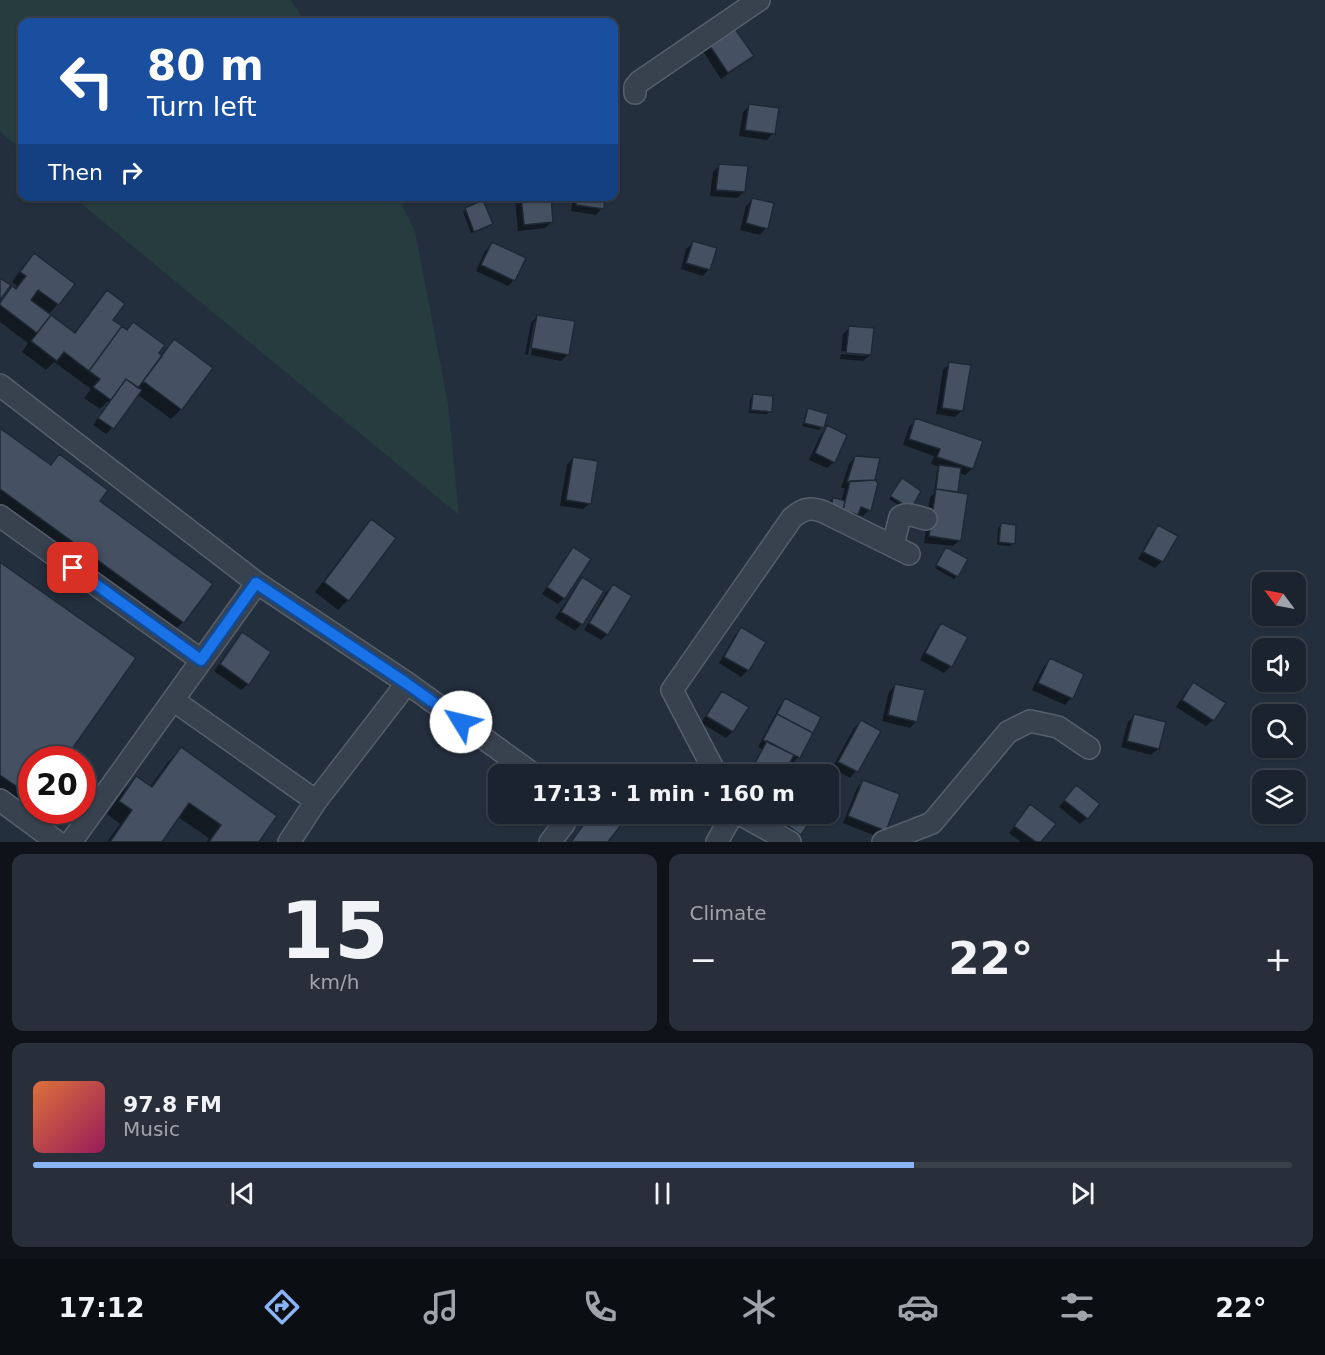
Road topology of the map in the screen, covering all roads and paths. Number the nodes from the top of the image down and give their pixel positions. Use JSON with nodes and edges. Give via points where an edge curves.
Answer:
{"nodes":[{"id":1,"x":759,"y":0,"type":"edge"},
{"id":2,"x":635,"y":93,"type":"dead end"},
{"id":3,"x":0,"y":385,"type":"edge"},
{"id":4,"x":0,"y":516,"type":"edge"},
{"id":5,"x":926,"y":519,"type":"dead end"},
{"id":6,"x":256,"y":583,"type":"junction"},
{"id":7,"x":201,"y":660,"type":"junction"},
{"id":8,"x":406,"y":683,"type":"junction"},
{"id":9,"x":173,"y":700,"type":"junction"},
{"id":10,"x":1089,"y":748,"type":"dead end"},
{"id":11,"x":519,"y":764,"type":"edge"},
{"id":12,"x":711,"y":764,"type":"edge"},
{"id":13,"x":0,"y":801,"type":"edge"},
{"id":14,"x":316,"y":801,"type":"junction"},
{"id":15,"x":564,"y":824,"type":"edge"},
{"id":16,"x":727,"y":824,"type":"edge"},
{"id":17,"x":758,"y":824,"type":"edge"},
{"id":18,"x":57,"y":842,"type":"edge"},
{"id":19,"x":71,"y":842,"type":"edge"},
{"id":20,"x":289,"y":842,"type":"edge"},
{"id":21,"x":550,"y":842,"type":"edge"},
{"id":22,"x":717,"y":842,"type":"edge"},
{"id":23,"x":790,"y":842,"type":"edge"},
{"id":24,"x":883,"y":842,"type":"edge"}],
"edges":[{"from":1,"to":2,"type":"street","via":[[639,82]]},
{"from":3,"to":6,"type":"street"},
{"from":4,"to":7,"type":"street"},
{"from":5,"to":12,"type":"street","via":[[901,515],[901,550],[813,508],[792,518],[672,690]]},
{"from":6,"to":7,"type":"street"},
{"from":6,"to":8,"type":"street"},
{"from":7,"to":9,"type":"street"},
{"from":8,"to":11,"type":"street"},
{"from":8,"to":14,"type":"street"},
{"from":9,"to":14,"type":"street"},
{"from":9,"to":19,"type":"street"},
{"from":10,"to":24,"type":"street","via":[[1058,727],[1030,721],[1008,732],[932,823]]},
{"from":13,"to":18,"type":"street"},
{"from":14,"to":20,"type":"street"},
{"from":15,"to":21,"type":"street"},
{"from":16,"to":22,"type":"street"},
{"from":17,"to":23,"type":"street"}]}
